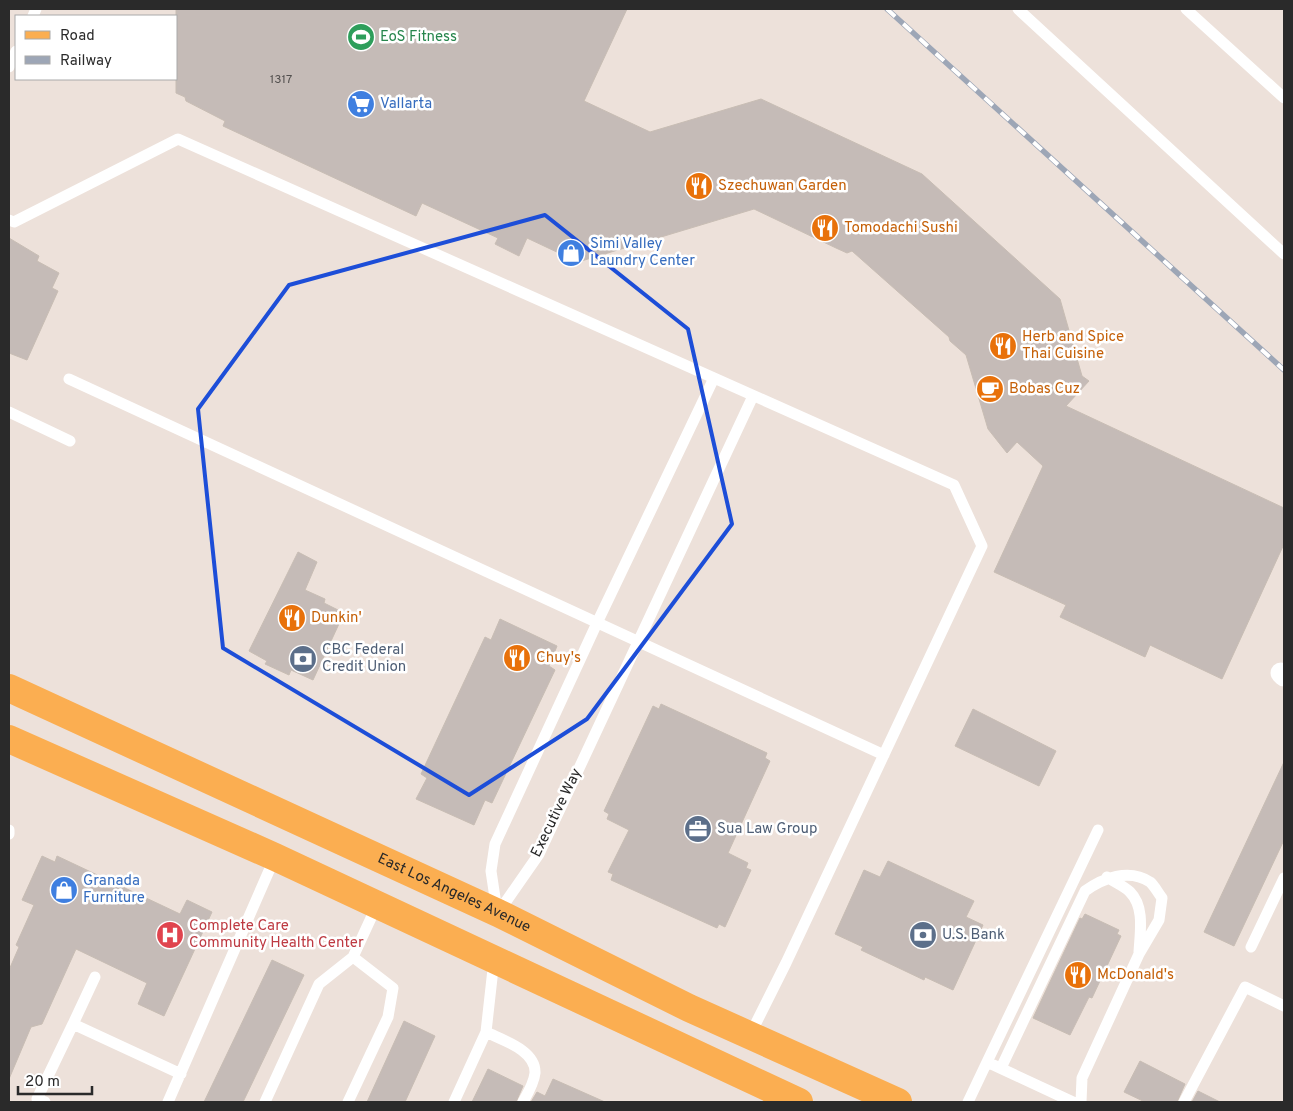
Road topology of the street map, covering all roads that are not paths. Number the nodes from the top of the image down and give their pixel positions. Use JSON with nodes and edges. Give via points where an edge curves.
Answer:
{"nodes":[{"id":1,"x":1018,"y":9,"type":"edge"},
{"id":2,"x":1186,"y":9,"type":"edge"},
{"id":3,"x":15,"y":53,"type":"edge"},
{"id":4,"x":9,"y":67,"type":"edge"},
{"id":5,"x":1284,"y":98,"type":"edge"},
{"id":6,"x":9,"y":220,"type":"edge"},
{"id":7,"x":1284,"y":254,"type":"edge"},
{"id":8,"x":714,"y":378,"type":"junction"},
{"id":9,"x":69,"y":379,"type":"dead end"},
{"id":10,"x":753,"y":396,"type":"junction"},
{"id":11,"x":9,"y":412,"type":"edge"},
{"id":12,"x":70,"y":441,"type":"dead end"},
{"id":13,"x":597,"y":623,"type":"junction"},
{"id":14,"x":638,"y":642,"type":"junction"},
{"id":15,"x":9,"y":688,"type":"edge"},
{"id":16,"x":9,"y":739,"type":"edge"},
{"id":17,"x":884,"y":755,"type":"junction"},
{"id":18,"x":9,"y":830,"type":"edge"},
{"id":19,"x":1098,"y":830,"type":"dead end"},
{"id":20,"x":9,"y":834,"type":"edge"},
{"id":21,"x":275,"y":857,"type":"junction"},
{"id":22,"x":1107,"y":877,"type":"junction"},
{"id":23,"x":1284,"y":878,"type":"edge"},
{"id":24,"x":377,"y":905,"type":"junction"},
{"id":25,"x":498,"y":913,"type":"junction"},
{"id":26,"x":1251,"y":947,"type":"dead end"},
{"id":27,"x":1139,"y":954,"type":"junction"},
{"id":28,"x":353,"y":957,"type":"junction"},
{"id":29,"x":494,"y":960,"type":"junction"},
{"id":30,"x":95,"y":976,"type":"dead end"},
{"id":31,"x":1284,"y":1006,"type":"edge"},
{"id":32,"x":73,"y":1024,"type":"junction"},
{"id":33,"x":486,"y":1032,"type":"junction"},
{"id":34,"x":750,"y":1034,"type":"junction"},
{"id":35,"x":987,"y":1062,"type":"junction"},
{"id":36,"x":1001,"y":1068,"type":"junction"},
{"id":37,"x":181,"y":1074,"type":"junction"},
{"id":38,"x":45,"y":1102,"type":"edge"},
{"id":39,"x":168,"y":1102,"type":"edge"},
{"id":40,"x":265,"y":1102,"type":"edge"},
{"id":41,"x":348,"y":1102,"type":"edge"},
{"id":42,"x":454,"y":1102,"type":"edge"},
{"id":43,"x":523,"y":1102,"type":"edge"},
{"id":44,"x":799,"y":1102,"type":"edge"},
{"id":45,"x":898,"y":1102,"type":"edge"},
{"id":46,"x":968,"y":1102,"type":"edge"},
{"id":47,"x":1073,"y":1102,"type":"edge"},
{"id":48,"x":1081,"y":1102,"type":"edge"},
{"id":49,"x":1184,"y":1102,"type":"edge"}],
"edges":[{"from":1,"to":7,"type":"lane"},
{"from":2,"to":5,"type":"lane"},
{"from":3,"to":4,"type":"lane"},
{"from":6,"to":8,"type":"lane","via":[[14,222],[178,139]]},
{"from":8,"to":10,"type":"lane"},
{"from":8,"to":13,"type":"lane"},
{"from":9,"to":13,"type":"lane"},
{"from":10,"to":14,"type":"lane","name":"Executive Way"},
{"from":10,"to":17,"type":"lane","via":[[954,485],[982,546]]},
{"from":11,"to":12,"type":"lane"},
{"from":13,"to":14,"type":"lane"},
{"from":13,"to":25,"type":"lane","via":[[495,844],[491,871]]},
{"from":14,"to":17,"type":"lane"},
{"from":14,"to":25,"type":"lane","name":"Executive Way","via":[[539,854]]},
{"from":15,"to":25,"type":"main road","name":"East Los Angeles Avenue"},
{"from":16,"to":21,"type":"main road"},
{"from":17,"to":34,"type":"lane"},
{"from":18,"to":20,"type":"lane"},
{"from":19,"to":35,"type":"lane"},
{"from":21,"to":24,"type":"main road"},
{"from":21,"to":37,"type":"lane"},
{"from":22,"to":27,"type":"lane","via":[[1131,892],[1137,904],[1141,917]]},
{"from":22,"to":27,"type":"lane","via":[[1138,877],[1150,882],[1162,898],[1159,920]]},
{"from":22,"to":36,"type":"lane","via":[[1085,891]]},
{"from":23,"to":26,"type":"lane"},
{"from":24,"to":28,"type":"lane"},
{"from":24,"to":29,"type":"main road"},
{"from":25,"to":29,"type":"main road"},
{"from":25,"to":34,"type":"main road","name":"East Los Angeles Avenue","via":[[689,1008]]},
{"from":27,"to":48,"type":"lane","via":[[1082,1078]]},
{"from":28,"to":40,"type":"lane","via":[[319,984]]},
{"from":28,"to":41,"type":"lane","via":[[393,988],[388,1016]]},
{"from":29,"to":33,"type":"lane"},
{"from":29,"to":44,"type":"main road"},
{"from":30,"to":32,"type":"lane"},
{"from":31,"to":49,"type":"lane","via":[[1245,987]]},
{"from":32,"to":37,"type":"lane"},
{"from":32,"to":38,"type":"lane","via":[[37,1099]]},
{"from":33,"to":42,"type":"lane"},
{"from":33,"to":43,"type":"lane","via":[[522,1050],[531,1060],[535,1072]]},
{"from":34,"to":45,"type":"main road","name":"East Los Angeles Avenue"},
{"from":35,"to":36,"type":"lane"},
{"from":35,"to":46,"type":"lane"},
{"from":36,"to":47,"type":"lane"},
{"from":37,"to":39,"type":"lane"}]}
